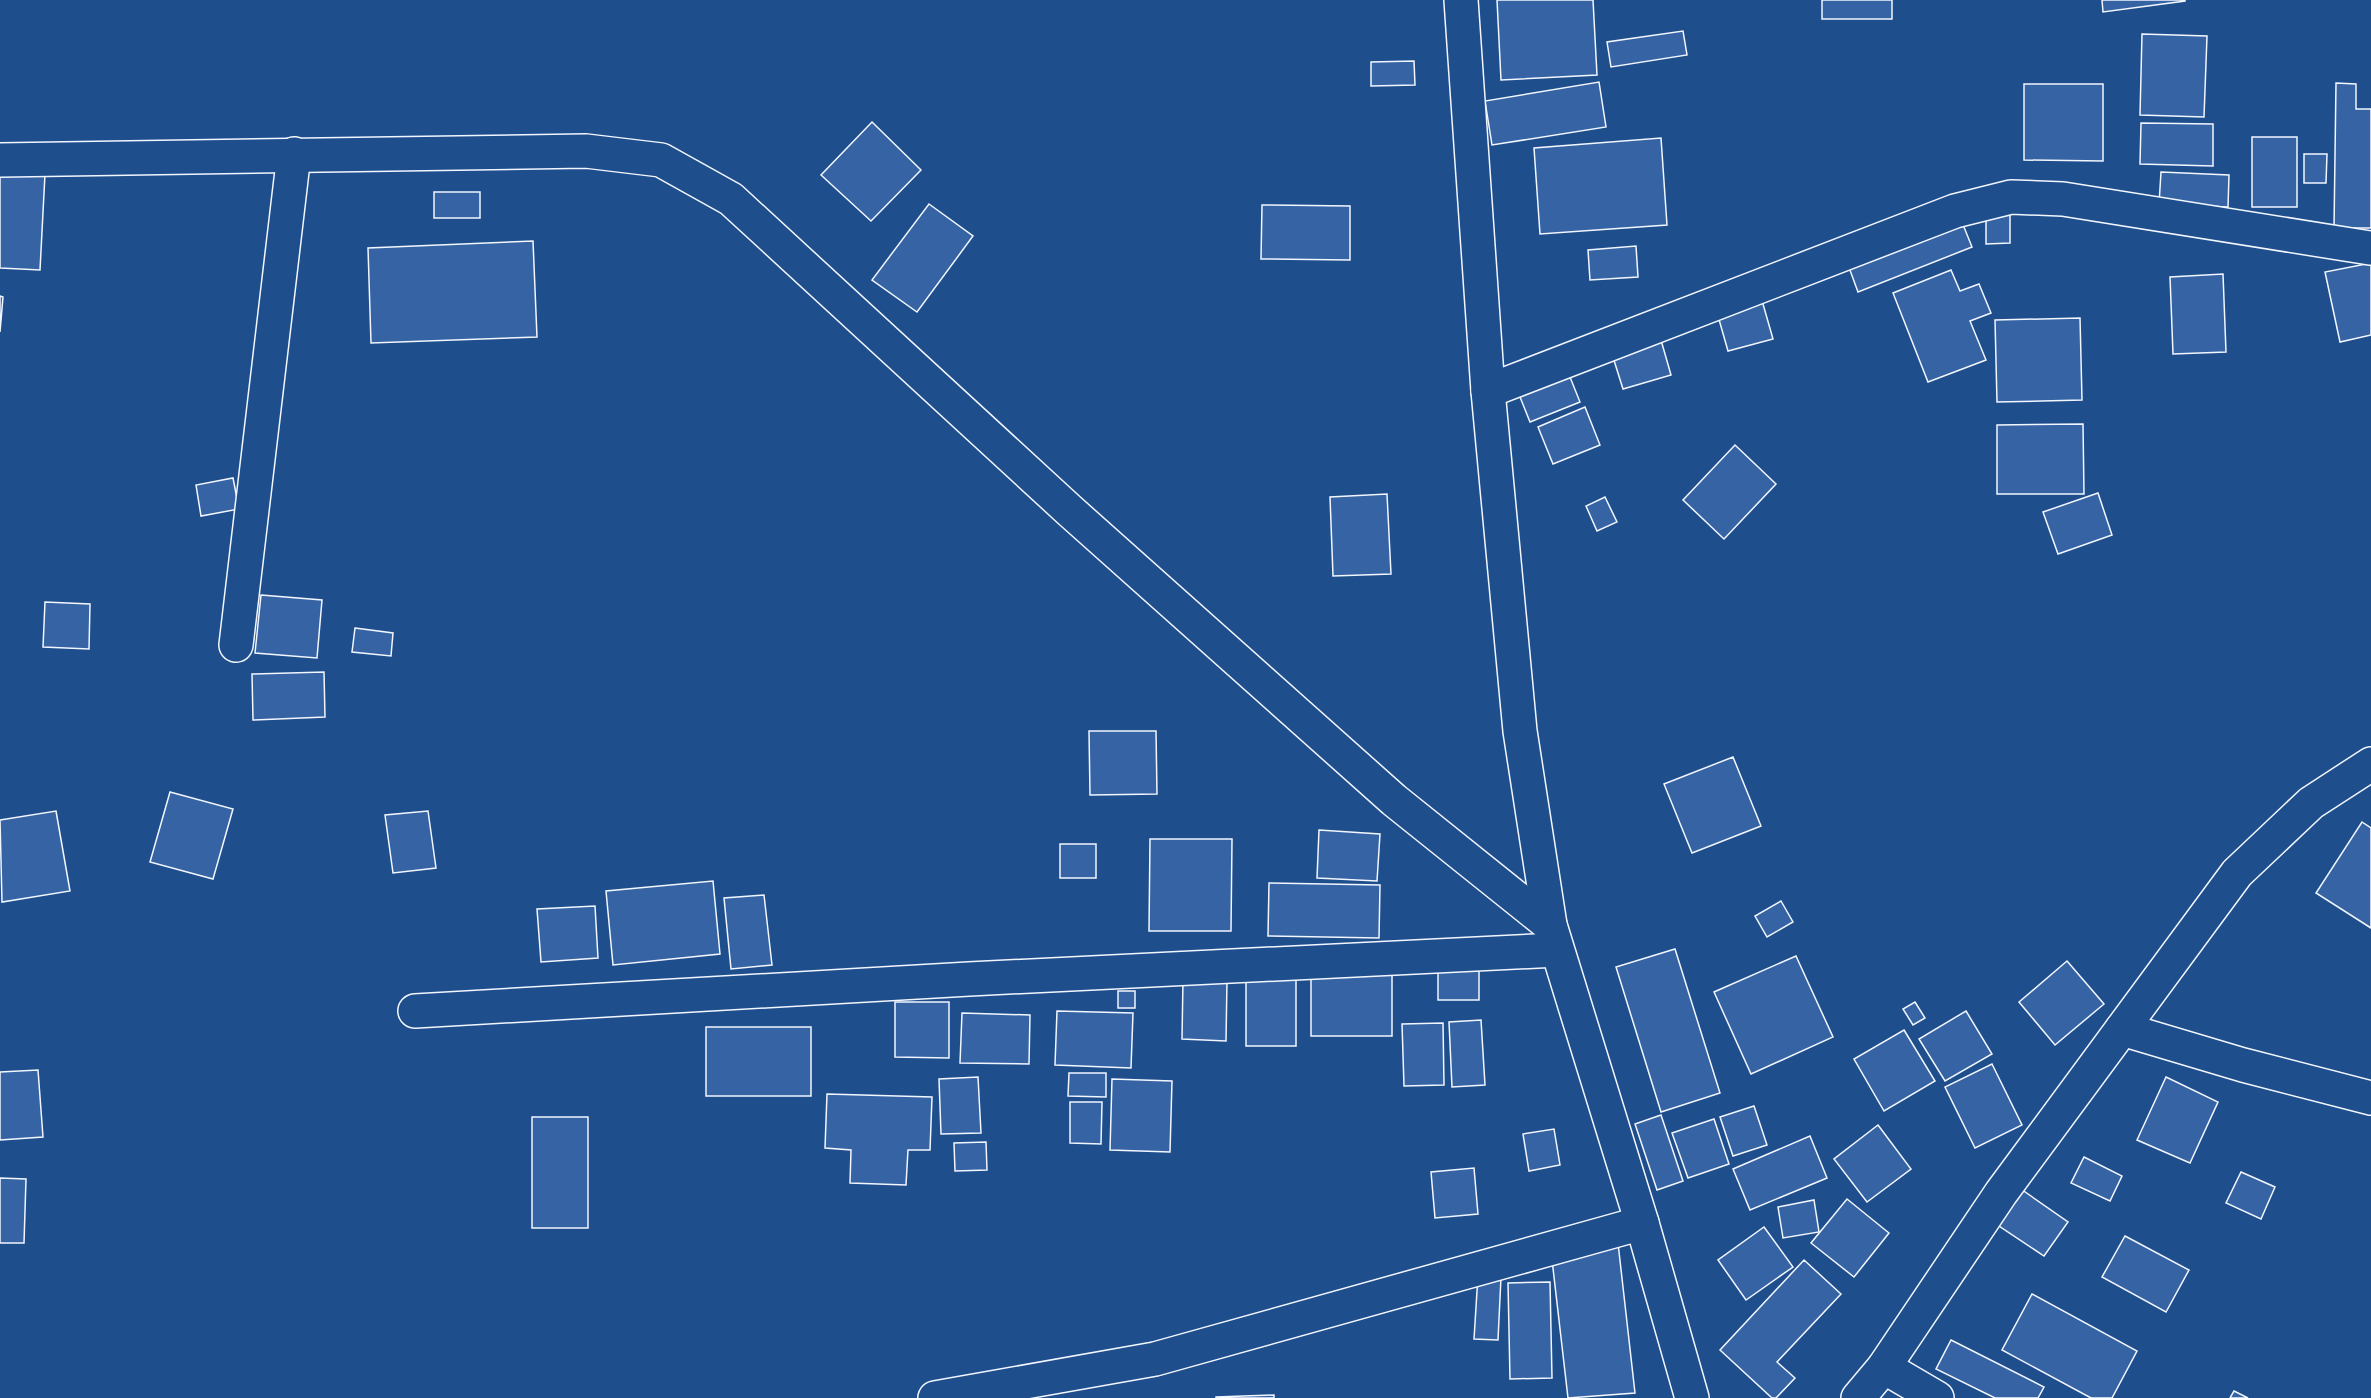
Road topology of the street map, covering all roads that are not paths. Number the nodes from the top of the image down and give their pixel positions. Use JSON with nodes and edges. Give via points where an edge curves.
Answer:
{"nodes":[{"id":1,"x":1461,"y":0,"type":"edge"},
{"id":2,"x":294,"y":154,"type":"junction"},
{"id":3,"x":0,"y":160,"type":"edge"},
{"id":4,"x":2370,"y":248,"type":"edge"},
{"id":5,"x":1488,"y":391,"type":"junction"},
{"id":6,"x":236,"y":645,"type":"dead end"},
{"id":7,"x":2371,"y":764,"type":"edge"},
{"id":8,"x":1554,"y":937,"type":"junction"},
{"id":9,"x":415,"y":1011,"type":"dead end"},
{"id":10,"x":2122,"y":1029,"type":"junction"},
{"id":11,"x":2371,"y":1098,"type":"edge"},
{"id":12,"x":1642,"y":1223,"type":"junction"},
{"id":13,"x":1884,"y":1367,"type":"junction"},
{"id":14,"x":935,"y":1398,"type":"edge"},
{"id":15,"x":1692,"y":1398,"type":"edge"},
{"id":16,"x":1858,"y":1398,"type":"edge"},
{"id":17,"x":1937,"y":1398,"type":"edge"}],
"edges":[{"from":1,"to":5,"type":"street"},
{"from":2,"to":3,"type":"street"},
{"from":2,"to":6,"type":"street"},
{"from":2,"to":8,"type":"street","via":[[586,150],[661,160],[731,199],[1069,510]]},
{"from":4,"to":5,"type":"street","via":[[2063,199],[2011,197],[1955,211]]},
{"from":5,"to":8,"type":"street","via":[[1520,731]]},
{"from":7,"to":10,"type":"street","via":[[2311,803],[2237,873]]},
{"from":8,"to":9,"type":"street","via":[[969,979]]},
{"from":8,"to":12,"type":"street"},
{"from":10,"to":11,"type":"street"},
{"from":10,"to":13,"type":"street","via":[[2001,1193]]},
{"from":12,"to":14,"type":"street","via":[[1155,1359]]},
{"from":12,"to":15,"type":"street"},
{"from":13,"to":16,"type":"street"},
{"from":13,"to":17,"type":"street"}]}
